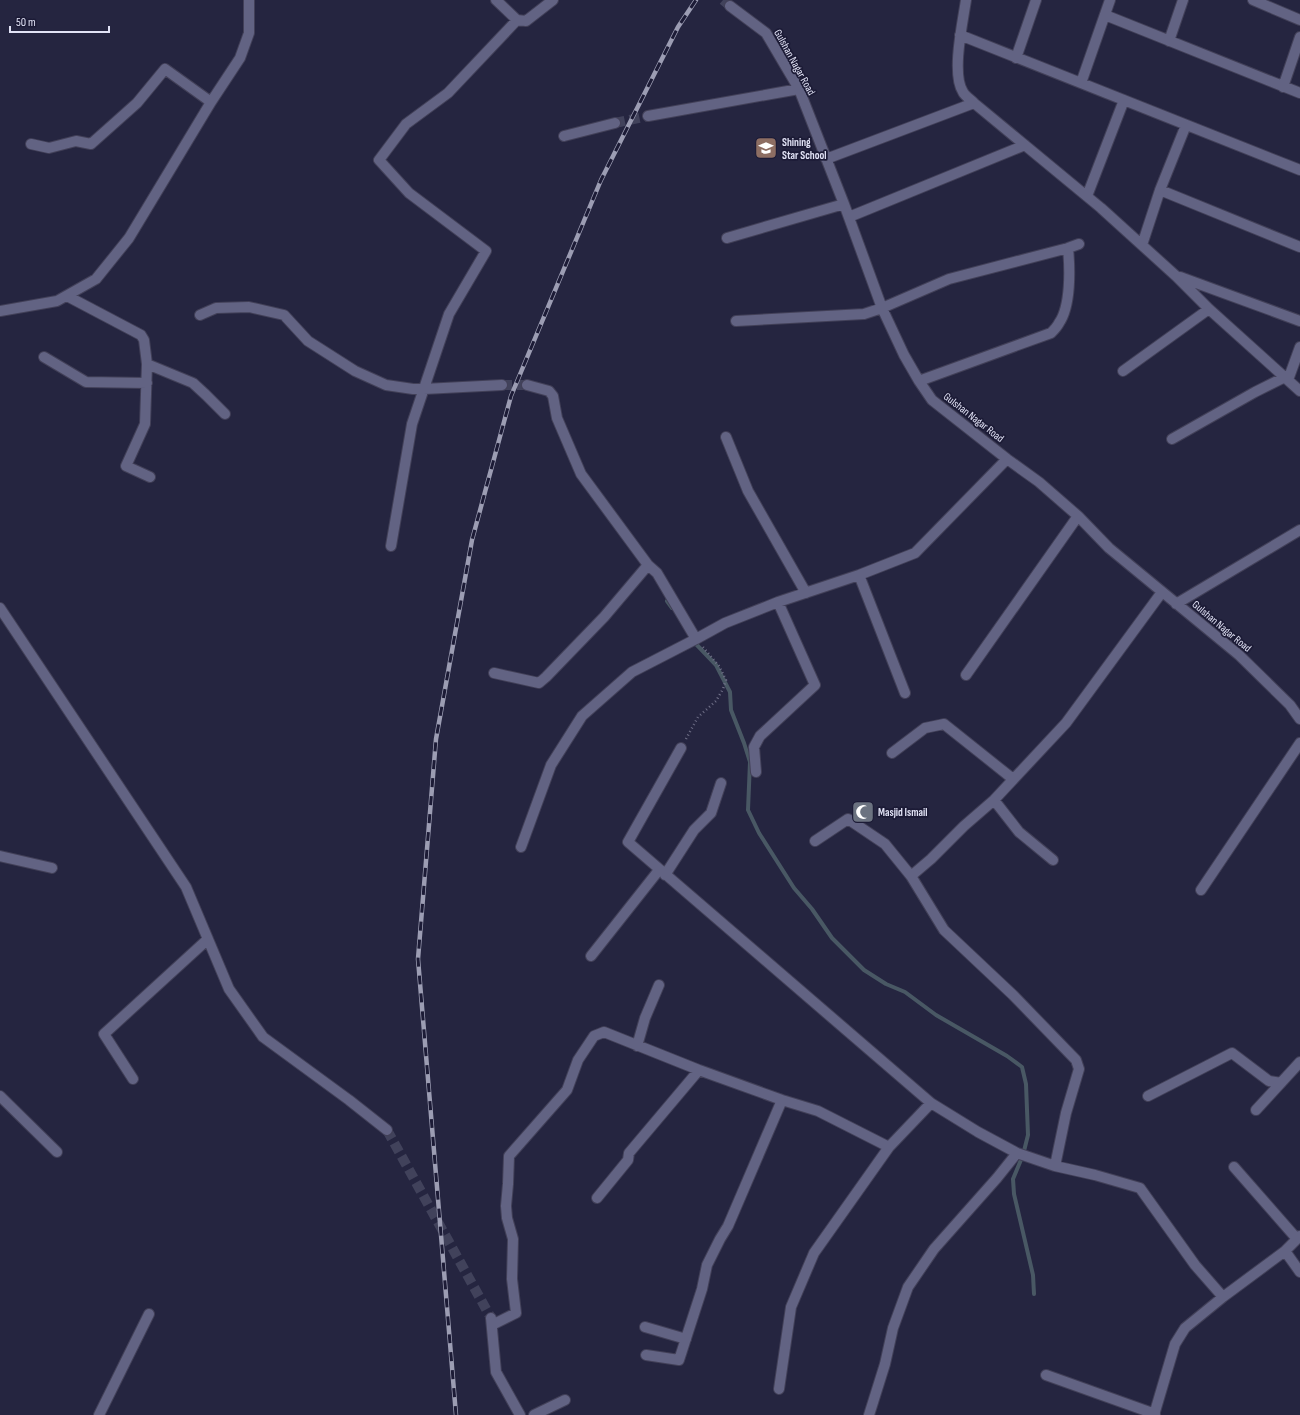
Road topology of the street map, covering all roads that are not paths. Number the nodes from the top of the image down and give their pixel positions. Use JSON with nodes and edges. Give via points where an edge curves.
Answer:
{"nodes":[{"id":1,"x":249,"y":0,"type":"edge"},
{"id":2,"x":496,"y":0,"type":"edge"},
{"id":3,"x":553,"y":0,"type":"edge"},
{"id":4,"x":966,"y":0,"type":"edge"},
{"id":5,"x":1036,"y":0,"type":"edge"},
{"id":6,"x":1110,"y":0,"type":"edge"},
{"id":7,"x":1183,"y":0,"type":"edge"},
{"id":8,"x":1253,"y":0,"type":"edge"},
{"id":9,"x":730,"y":6,"type":"tunnel mouth"},
{"id":10,"x":1105,"y":14,"type":"junction"},
{"id":11,"x":517,"y":20,"type":"junction"},
{"id":12,"x":1300,"y":20,"type":"edge"},
{"id":13,"x":960,"y":36,"type":"junction"},
{"id":14,"x":1300,"y":37,"type":"edge"},
{"id":15,"x":1169,"y":41,"type":"junction"},
{"id":16,"x":1016,"y":58,"type":"junction"},
{"id":17,"x":1081,"y":83,"type":"junction"},
{"id":18,"x":1283,"y":87,"type":"junction"},
{"id":19,"x":798,"y":89,"type":"junction"},
{"id":20,"x":1300,"y":94,"type":"edge"},
{"id":21,"x":1124,"y":100,"type":"junction"},
{"id":22,"x":211,"y":102,"type":"junction"},
{"id":23,"x":974,"y":103,"type":"junction"},
{"id":24,"x":648,"y":116,"type":"tunnel mouth"},
{"id":25,"x":615,"y":123,"type":"tunnel mouth"},
{"id":26,"x":1186,"y":125,"type":"junction"},
{"id":27,"x":564,"y":136,"type":"dead end"},
{"id":28,"x":31,"y":144,"type":"dead end"},
{"id":29,"x":1025,"y":145,"type":"junction"},
{"id":30,"x":826,"y":159,"type":"junction"},
{"id":31,"x":1300,"y":170,"type":"edge"},
{"id":32,"x":1160,"y":190,"type":"junction"},
{"id":33,"x":1087,"y":196,"type":"junction"},
{"id":34,"x":844,"y":204,"type":"junction"},
{"id":35,"x":849,"y":217,"type":"junction"},
{"id":36,"x":727,"y":238,"type":"dead end"},
{"id":37,"x":1079,"y":244,"type":"dead end"},
{"id":38,"x":1142,"y":245,"type":"junction"},
{"id":39,"x":1300,"y":247,"type":"edge"},
{"id":40,"x":1068,"y":248,"type":"junction"},
{"id":41,"x":1176,"y":276,"type":"junction"},
{"id":42,"x":67,"y":296,"type":"junction"},
{"id":43,"x":882,"y":308,"type":"junction"},
{"id":44,"x":1209,"y":309,"type":"junction"},
{"id":45,"x":0,"y":311,"type":"edge"},
{"id":46,"x":200,"y":315,"type":"dead end"},
{"id":47,"x":736,"y":321,"type":"dead end"},
{"id":48,"x":1300,"y":321,"type":"edge"},
{"id":49,"x":1300,"y":346,"type":"edge"},
{"id":50,"x":44,"y":357,"type":"dead end"},
{"id":51,"x":147,"y":364,"type":"junction"},
{"id":52,"x":1123,"y":371,"type":"dead end"},
{"id":53,"x":1286,"y":378,"type":"junction"},
{"id":54,"x":919,"y":382,"type":"junction"},
{"id":55,"x":147,"y":383,"type":"junction"},
{"id":56,"x":502,"y":385,"type":"tunnel mouth"},
{"id":57,"x":527,"y":385,"type":"tunnel mouth"},
{"id":58,"x":424,"y":389,"type":"junction"},
{"id":59,"x":1300,"y":391,"type":"edge"},
{"id":60,"x":225,"y":414,"type":"dead end"},
{"id":61,"x":726,"y":438,"type":"dead end"},
{"id":62,"x":1172,"y":439,"type":"dead end"},
{"id":63,"x":1007,"y":459,"type":"junction"},
{"id":64,"x":150,"y":477,"type":"dead end"},
{"id":65,"x":1078,"y":516,"type":"junction"},
{"id":66,"x":1300,"y":530,"type":"edge"},
{"id":67,"x":391,"y":546,"type":"dead end"},
{"id":68,"x":648,"y":565,"type":"junction"},
{"id":69,"x":860,"y":575,"type":"junction"},
{"id":70,"x":1162,"y":592,"type":"junction"},
{"id":71,"x":806,"y":593,"type":"junction"},
{"id":72,"x":778,"y":602,"type":"junction"},
{"id":73,"x":1176,"y":604,"type":"junction"},
{"id":74,"x":1,"y":613,"type":"edge"},
{"id":75,"x":696,"y":638,"type":"junction"},
{"id":76,"x":494,"y":673,"type":"dead end"},
{"id":77,"x":966,"y":676,"type":"dead end"},
{"id":78,"x":905,"y":693,"type":"dead end"},
{"id":79,"x":1300,"y":719,"type":"edge"},
{"id":80,"x":1300,"y":743,"type":"edge"},
{"id":81,"x":681,"y":748,"type":"road end"},
{"id":82,"x":892,"y":753,"type":"dead end"},
{"id":83,"x":756,"y":772,"type":"dead end"},
{"id":84,"x":1013,"y":779,"type":"junction"},
{"id":85,"x":721,"y":783,"type":"dead end"},
{"id":86,"x":994,"y":800,"type":"junction"},
{"id":87,"x":815,"y":841,"type":"dead end"},
{"id":88,"x":521,"y":847,"type":"dead end"},
{"id":89,"x":0,"y":856,"type":"edge"},
{"id":90,"x":1053,"y":860,"type":"dead end"},
{"id":91,"x":52,"y":868,"type":"dead end"},
{"id":92,"x":662,"y":872,"type":"junction"},
{"id":93,"x":911,"y":876,"type":"junction"},
{"id":94,"x":1201,"y":890,"type":"dead end"},
{"id":95,"x":208,"y":939,"type":"junction"},
{"id":96,"x":591,"y":956,"type":"dead end"},
{"id":97,"x":659,"y":985,"type":"dead end"},
{"id":98,"x":637,"y":1046,"type":"junction"},
{"id":99,"x":1300,"y":1062,"type":"edge"},
{"id":100,"x":699,"y":1070,"type":"junction"},
{"id":101,"x":133,"y":1079,"type":"dead end"},
{"id":102,"x":1281,"y":1083,"type":"junction"},
{"id":103,"x":0,"y":1096,"type":"edge"},
{"id":104,"x":1148,"y":1096,"type":"dead end"},
{"id":105,"x":782,"y":1100,"type":"junction"},
{"id":106,"x":931,"y":1103,"type":"junction"},
{"id":107,"x":1256,"y":1110,"type":"dead end"},
{"id":108,"x":386,"y":1130,"type":"tunnel mouth"},
{"id":109,"x":889,"y":1147,"type":"junction"},
{"id":110,"x":57,"y":1152,"type":"dead end"},
{"id":111,"x":1017,"y":1153,"type":"junction"},
{"id":112,"x":1054,"y":1166,"type":"junction"},
{"id":113,"x":1234,"y":1167,"type":"dead end"},
{"id":114,"x":598,"y":1198,"type":"dead end"},
{"id":115,"x":1299,"y":1238,"type":"edge"},
{"id":116,"x":1285,"y":1250,"type":"junction"},
{"id":117,"x":1300,"y":1272,"type":"edge"},
{"id":118,"x":1223,"y":1297,"type":"junction"},
{"id":119,"x":148,"y":1314,"type":"dead end"},
{"id":120,"x":645,"y":1327,"type":"dead end"},
{"id":121,"x":686,"y":1338,"type":"junction"},
{"id":122,"x":646,"y":1355,"type":"dead end"},
{"id":123,"x":1046,"y":1375,"type":"dead end"},
{"id":124,"x":779,"y":1389,"type":"dead end"},
{"id":125,"x":565,"y":1400,"type":"dead end"},
{"id":126,"x":1154,"y":1414,"type":"edge"},
{"id":127,"x":99,"y":1415,"type":"edge"},
{"id":128,"x":520,"y":1415,"type":"edge"},
{"id":129,"x":534,"y":1415,"type":"edge"},
{"id":130,"x":869,"y":1415,"type":"edge"}],
"edges":[{"from":1,"to":22,"type":"street","via":[[249,32],[240,58]]},
{"from":2,"to":11,"type":"street"},
{"from":3,"to":11,"type":"street","via":[[526,21]]},
{"from":4,"to":13,"type":"street"},
{"from":5,"to":16,"type":"street"},
{"from":6,"to":10,"type":"street"},
{"from":7,"to":15,"type":"street"},
{"from":8,"to":12,"type":"street"},
{"from":9,"to":19,"type":"street","name":"Gulshan Nagar Road","via":[[766,33]]},
{"from":10,"to":15,"type":"street"},
{"from":10,"to":17,"type":"street"},
{"from":11,"to":58,"type":"street","via":[[448,93],[406,124],[378,160],[409,194],[486,251],[449,314]]},
{"from":13,"to":16,"type":"street"},
{"from":13,"to":23,"type":"street","via":[[957,78],[963,92]]},
{"from":14,"to":18,"type":"street"},
{"from":15,"to":18,"type":"street"},
{"from":16,"to":17,"type":"street"},
{"from":17,"to":21,"type":"street"},
{"from":18,"to":20,"type":"street"},
{"from":19,"to":24,"type":"street"},
{"from":19,"to":30,"type":"street","name":"Gulshan Nagar Road"},
{"from":21,"to":26,"type":"street"},
{"from":21,"to":33,"type":"street"},
{"from":22,"to":28,"type":"street","via":[[165,69],[137,103],[91,144],[76,141],[49,148]]},
{"from":22,"to":42,"type":"street","via":[[129,238],[96,279]]},
{"from":23,"to":29,"type":"street"},
{"from":23,"to":30,"type":"street"},
{"from":25,"to":27,"type":"street"},
{"from":26,"to":31,"type":"street"},
{"from":26,"to":32,"type":"street"},
{"from":29,"to":33,"type":"street"},
{"from":29,"to":35,"type":"street"},
{"from":30,"to":34,"type":"street","name":"Gulshan Nagar Road"},
{"from":32,"to":38,"type":"street"},
{"from":32,"to":39,"type":"street"},
{"from":33,"to":38,"type":"street"},
{"from":34,"to":35,"type":"street","name":"Gulshan Nagar Road"},
{"from":34,"to":36,"type":"street"},
{"from":35,"to":43,"type":"street","name":"Gulshan Nagar Road"},
{"from":37,"to":40,"type":"street"},
{"from":38,"to":41,"type":"street"},
{"from":40,"to":43,"type":"street","via":[[949,279]]},
{"from":40,"to":54,"type":"street","via":[[1070,270],[1067,301],[1060,322],[1051,333]]},
{"from":41,"to":44,"type":"street"},
{"from":41,"to":48,"type":"street"},
{"from":42,"to":45,"type":"street","via":[[57,301]]},
{"from":42,"to":51,"type":"street","via":[[141,335]]},
{"from":43,"to":47,"type":"street","via":[[864,314]]},
{"from":43,"to":54,"type":"street","name":"Gulshan Nagar Road"},
{"from":44,"to":52,"type":"street"},
{"from":44,"to":53,"type":"street"},
{"from":46,"to":58,"type":"street","via":[[216,308],[249,307],[284,315],[308,341],[355,371],[386,385]]},
{"from":49,"to":53,"type":"street"},
{"from":50,"to":55,"type":"street","via":[[86,382]]},
{"from":51,"to":55,"type":"street"},
{"from":51,"to":60,"type":"street","via":[[192,383]]},
{"from":53,"to":59,"type":"street"},
{"from":53,"to":62,"type":"street","via":[[1255,392]]},
{"from":54,"to":63,"type":"street","name":"Gulshan Nagar Road","via":[[932,400]]},
{"from":55,"to":64,"type":"street","via":[[146,424],[126,466]]},
{"from":56,"to":58,"type":"street"},
{"from":57,"to":68,"type":"street","via":[[543,388],[553,396],[556,418],[581,474]]},
{"from":58,"to":67,"type":"street","via":[[412,424]]},
{"from":61,"to":71,"type":"street","via":[[748,491]]},
{"from":63,"to":65,"type":"street","name":"Gulshan Nagar Road","via":[[1039,482]]},
{"from":63,"to":69,"type":"street","via":[[915,553]]},
{"from":65,"to":70,"type":"street","name":"Gulshan Nagar Road","via":[[1109,548]]},
{"from":65,"to":77,"type":"street"},
{"from":66,"to":73,"type":"street"},
{"from":68,"to":75,"type":"street","via":[[657,573]]},
{"from":68,"to":76,"type":"street","via":[[604,617],[539,683]]},
{"from":69,"to":71,"type":"street"},
{"from":69,"to":78,"type":"street"},
{"from":70,"to":73,"type":"street","name":"Gulshan Nagar Road"},
{"from":70,"to":84,"type":"street","via":[[1066,723]]},
{"from":71,"to":72,"type":"street"},
{"from":72,"to":75,"type":"street","via":[[725,623]]},
{"from":72,"to":83,"type":"street","via":[[815,685],[760,736],[754,747]]},
{"from":73,"to":79,"type":"street","name":"Gulshan Nagar Road","via":[[1238,655],[1290,705]]},
{"from":74,"to":95,"type":"street","via":[[186,887]]},
{"from":75,"to":88,"type":"street","via":[[632,672],[582,716],[551,766]]},
{"from":80,"to":94,"type":"street"},
{"from":81,"to":92,"type":"street","via":[[628,842]]},
{"from":82,"to":84,"type":"street","via":[[925,728],[944,724]]},
{"from":84,"to":86,"type":"street"},
{"from":85,"to":92,"type":"street","via":[[711,813],[694,830]]},
{"from":86,"to":90,"type":"street","via":[[1019,832]]},
{"from":86,"to":93,"type":"street"},
{"from":87,"to":93,"type":"street","via":[[848,819],[885,844]]},
{"from":89,"to":91,"type":"street"},
{"from":92,"to":96,"type":"street"},
{"from":92,"to":106,"type":"street"},
{"from":93,"to":112,"type":"street","via":[[944,930],[1013,995],[1076,1060],[1079,1069]]},
{"from":95,"to":101,"type":"street","via":[[104,1034]]},
{"from":95,"to":108,"type":"street","via":[[229,988],[263,1037]]},
{"from":97,"to":98,"type":"street"},
{"from":98,"to":100,"type":"street"},
{"from":98,"to":128,"type":"street","via":[[604,1032],[594,1036],[578,1060],[567,1090],[509,1156],[506,1218],[513,1239],[512,1279],[516,1314],[491,1321],[496,1372]]},
{"from":99,"to":102,"type":"street"},
{"from":100,"to":105,"type":"street"},
{"from":100,"to":114,"type":"street","via":[[629,1153],[628,1160]]},
{"from":102,"to":104,"type":"street","via":[[1269,1081],[1232,1053]]},
{"from":102,"to":107,"type":"street"},
{"from":103,"to":110,"type":"street"},
{"from":105,"to":109,"type":"street","via":[[818,1111]]},
{"from":105,"to":121,"type":"street","via":[[728,1226],[707,1265]]},
{"from":106,"to":109,"type":"street"},
{"from":106,"to":111,"type":"street"},
{"from":109,"to":124,"type":"street","via":[[814,1253],[791,1307]]},
{"from":111,"to":112,"type":"street"},
{"from":111,"to":130,"type":"street","via":[[934,1249],[908,1287],[892,1328],[885,1364]]},
{"from":112,"to":118,"type":"street","via":[[1140,1188],[1195,1265]]},
{"from":113,"to":115,"type":"street"},
{"from":115,"to":116,"type":"street"},
{"from":116,"to":117,"type":"street"},
{"from":116,"to":118,"type":"street"},
{"from":118,"to":126,"type":"street","via":[[1186,1328],[1175,1344]]},
{"from":119,"to":127,"type":"street"},
{"from":120,"to":121,"type":"street"},
{"from":121,"to":122,"type":"street","via":[[679,1360]]},
{"from":123,"to":126,"type":"street"},
{"from":125,"to":129,"type":"street"}]}
